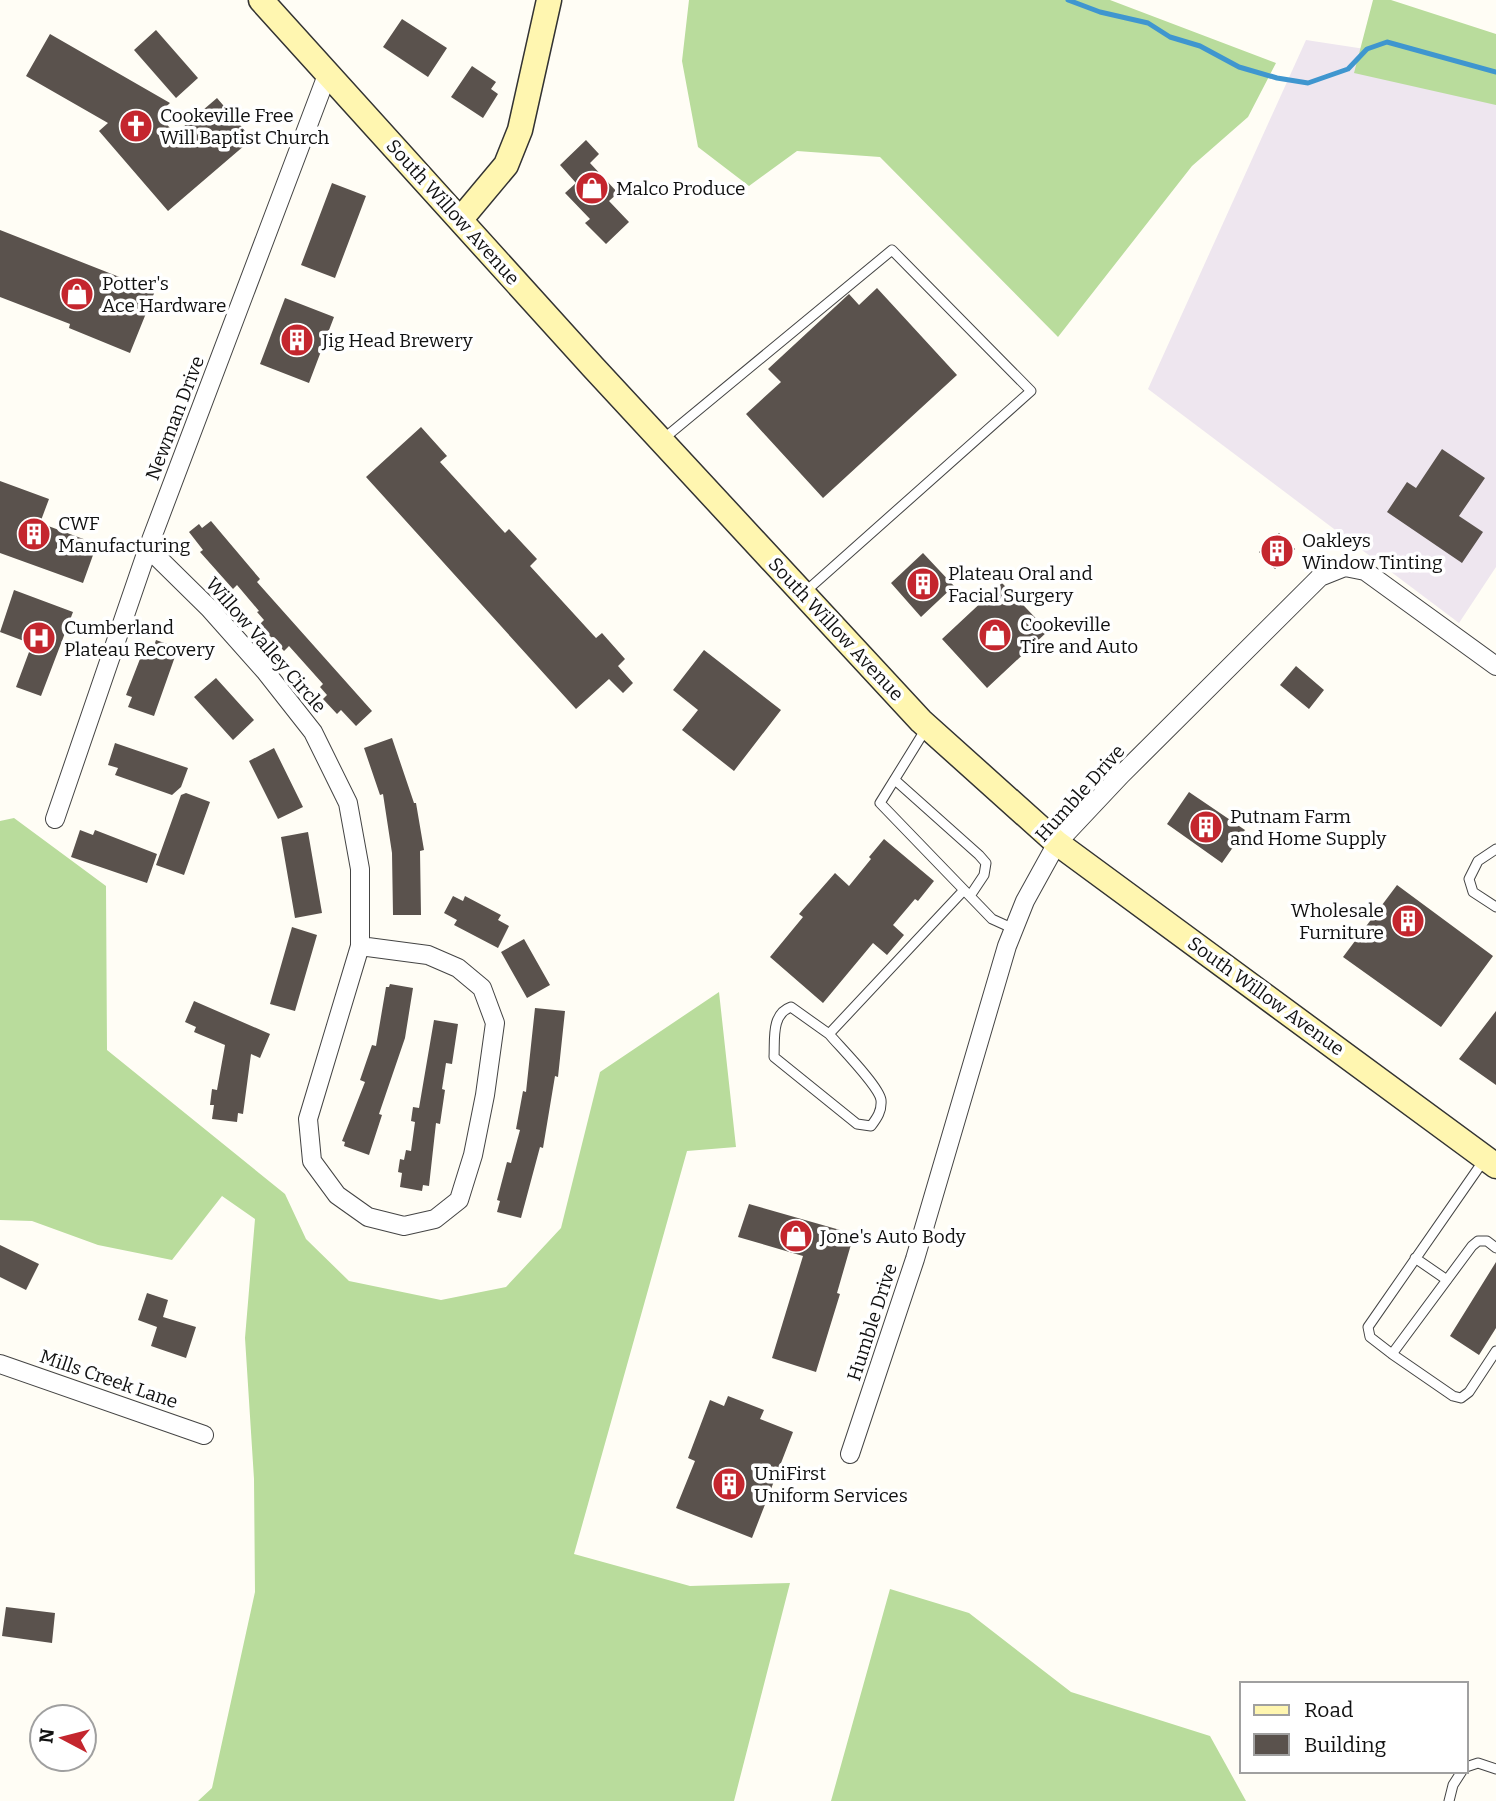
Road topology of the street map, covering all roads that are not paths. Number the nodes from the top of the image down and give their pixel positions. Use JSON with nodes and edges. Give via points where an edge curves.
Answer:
{"nodes":[{"id":1,"x":261,"y":0,"type":"edge"},
{"id":2,"x":549,"y":0,"type":"edge"},
{"id":3,"x":327,"y":75,"type":"junction"},
{"id":4,"x":460,"y":219,"type":"junction"},
{"id":5,"x":661,"y":441,"type":"junction"},
{"id":6,"x":148,"y":548,"type":"junction"},
{"id":7,"x":804,"y":593,"type":"junction"},
{"id":8,"x":1496,"y":666,"type":"edge"},
{"id":9,"x":927,"y":727,"type":"junction"},
{"id":10,"x":895,"y":780,"type":"junction"},
{"id":11,"x":55,"y":819,"type":"dead end"},
{"id":12,"x":1058,"y":844,"type":"junction"},
{"id":13,"x":1496,"y":849,"type":"edge"},
{"id":14,"x":967,"y":893,"type":"junction"},
{"id":15,"x":1496,"y":907,"type":"edge"},
{"id":16,"x":1014,"y":929,"type":"junction"},
{"id":17,"x":360,"y":946,"type":"junction"},
{"id":18,"x":828,"y":1034,"type":"junction"},
{"id":19,"x":1491,"y":1162,"type":"edge"},
{"id":20,"x":1496,"y":1248,"type":"edge"},
{"id":21,"x":1415,"y":1258,"type":"junction"},
{"id":22,"x":1447,"y":1280,"type":"junction"},
{"id":23,"x":1496,"y":1351,"type":"edge"},
{"id":24,"x":1392,"y":1354,"type":"junction"},
{"id":25,"x":0,"y":1364,"type":"edge"},
{"id":26,"x":204,"y":1435,"type":"dead end"},
{"id":27,"x":850,"y":1454,"type":"dead end"},
{"id":28,"x":1468,"y":1766,"type":"edge"},
{"id":29,"x":1496,"y":1769,"type":"edge"},
{"id":30,"x":1461,"y":1773,"type":"edge"},
{"id":31,"x":1449,"y":1801,"type":"edge"}],
"edges":[{"from":1,"to":3,"type":"main road","name":"South Willow Avenue"},
{"from":2,"to":4,"type":"main road","via":[[520,130],[506,164]]},
{"from":3,"to":4,"type":"main road","name":"South Willow Avenue"},
{"from":3,"to":6,"type":"street","name":"Newman Drive"},
{"from":4,"to":5,"type":"main road","name":"South Willow Avenue"},
{"from":5,"to":7,"type":"main road","name":"South Willow Avenue"},
{"from":5,"to":7,"type":"lane","via":[[892,250],[1031,391]]},
{"from":6,"to":11,"type":"street","name":"Newman Drive"},
{"from":6,"to":17,"type":"street","name":"Willow Valley Circle","via":[[217,617],[313,732],[348,803],[360,869]]},
{"from":7,"to":9,"type":"main road","name":"South Willow Avenue"},
{"from":8,"to":12,"type":"street","name":"Humble Drive","via":[[1365,571],[1345,567],[1320,577]]},
{"from":9,"to":10,"type":"lane"},
{"from":9,"to":12,"type":"main road","name":"South Willow Avenue"},
{"from":10,"to":14,"type":"lane","via":[[880,803]]},
{"from":10,"to":14,"type":"lane","via":[[986,863],[984,875]]},
{"from":12,"to":16,"type":"street","name":"Humble Drive"},
{"from":12,"to":19,"type":"main road","name":"South Willow Avenue"},
{"from":13,"to":15,"type":"lane","via":[[1478,861],[1469,879],[1473,892]]},
{"from":14,"to":16,"type":"lane","via":[[992,919]]},
{"from":14,"to":18,"type":"lane"},
{"from":16,"to":27,"type":"street","name":"Humble Drive","via":[[915,1259]]},
{"from":17,"to":17,"type":"street","name":"Willow Valley Circle","via":[[308,1119],[312,1161],[337,1195],[368,1217],[404,1227],[435,1219],[459,1200],[473,1155],[495,1024],[482,988],[458,968],[428,955]]},
{"from":18,"to":18,"type":"lane","via":[[791,1007],[782,1010],[776,1019],[774,1057],[857,1124],[871,1126],[879,1116],[881,1098]]},
{"from":19,"to":21,"type":"lane"},
{"from":20,"to":22,"type":"lane","via":[[1478,1241]]},
{"from":21,"to":22,"type":"lane"},
{"from":21,"to":24,"type":"lane","via":[[1368,1327],[1370,1337]]},
{"from":22,"to":24,"type":"lane"},
{"from":23,"to":24,"type":"lane","via":[[1461,1398]]},
{"from":25,"to":26,"type":"street","name":"Mills Creek Lane"},
{"from":28,"to":29,"type":"lane","via":[[1478,1763]]},
{"from":30,"to":31,"type":"lane"}]}
